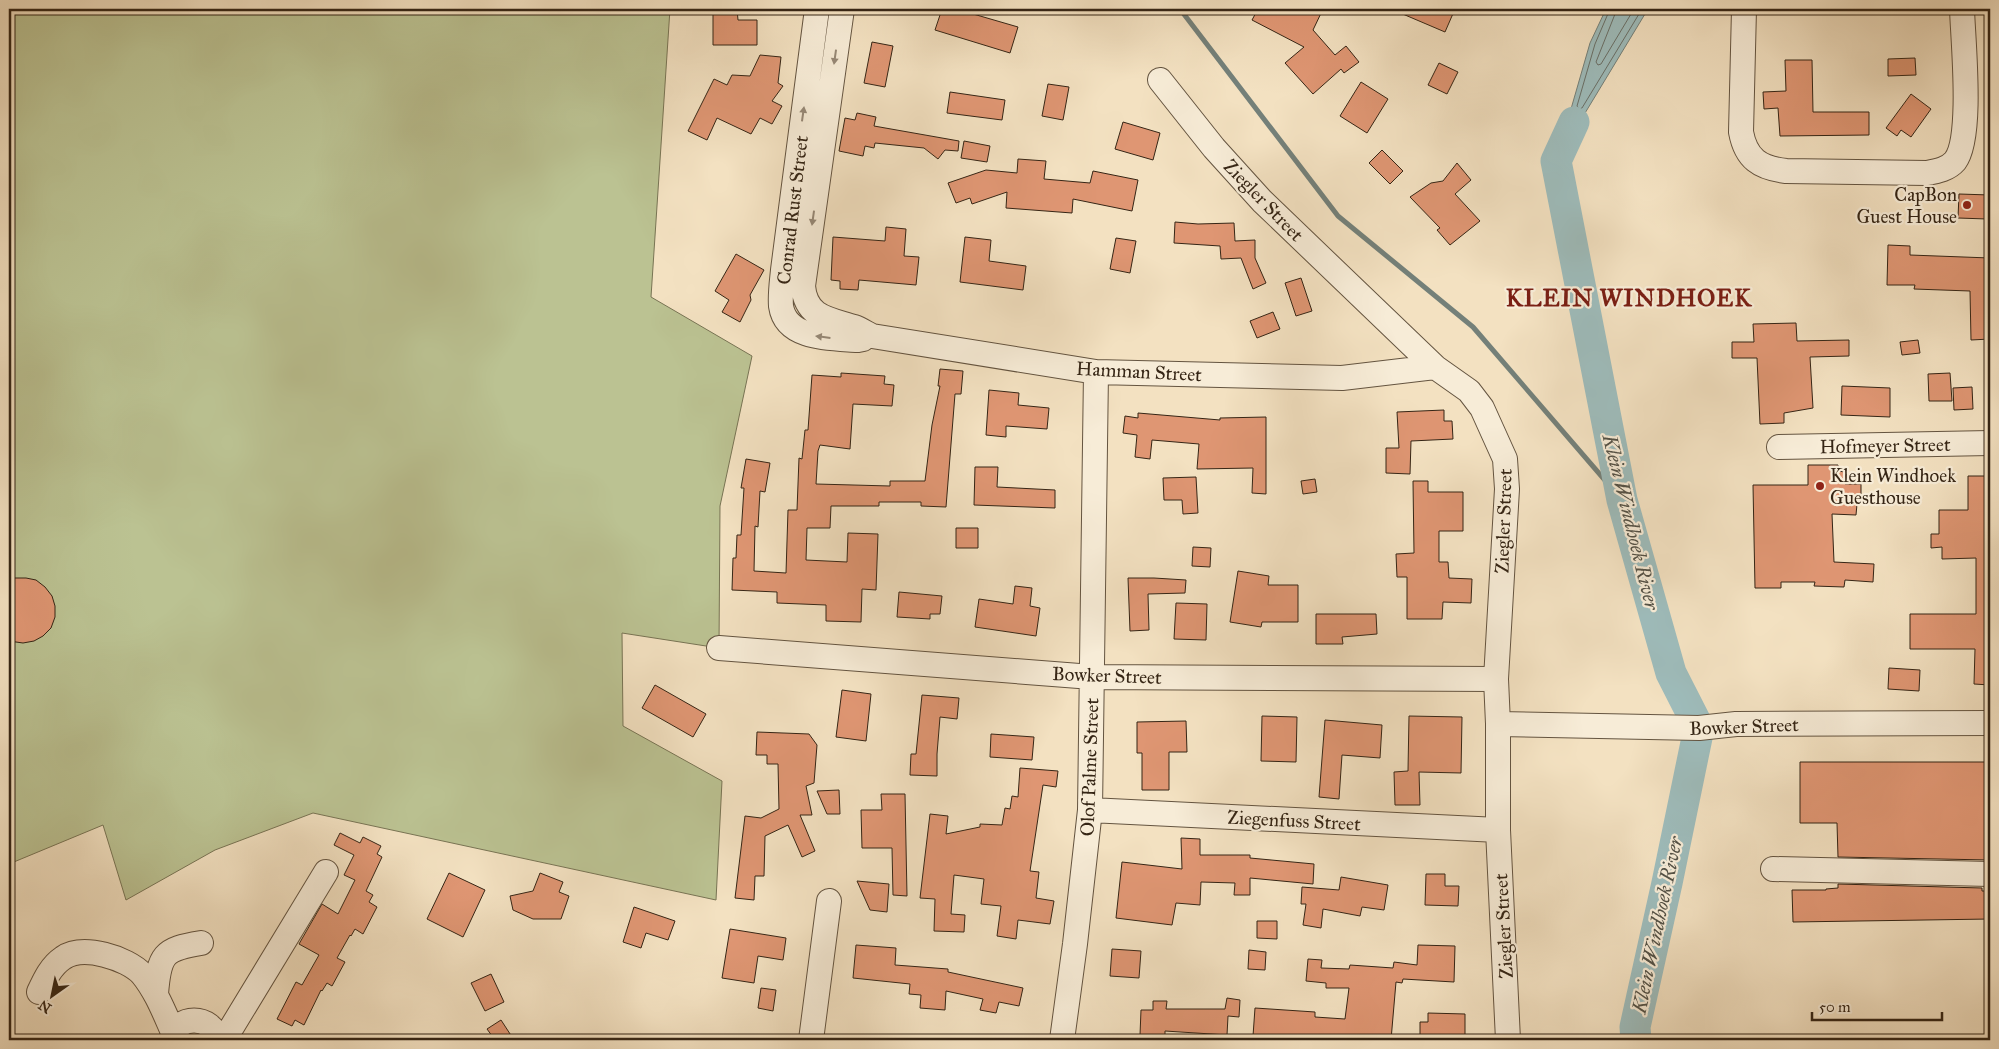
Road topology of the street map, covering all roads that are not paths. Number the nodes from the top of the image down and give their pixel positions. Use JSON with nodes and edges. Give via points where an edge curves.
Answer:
{"nodes":[{"id":1,"x":817,"y":9,"type":"edge"},
{"id":2,"x":842,"y":9,"type":"edge"},
{"id":3,"x":1744,"y":9,"type":"edge"},
{"id":4,"x":1962,"y":9,"type":"edge"},
{"id":5,"x":1160,"y":80,"type":"dead end"},
{"id":6,"x":819,"y":316,"type":"joint"},
{"id":7,"x":872,"y":336,"type":"junction"},
{"id":8,"x":1435,"y":367,"type":"junction"},
{"id":9,"x":1096,"y":372,"type":"junction"},
{"id":10,"x":1990,"y":443,"type":"edge"},
{"id":11,"x":1780,"y":447,"type":"dead end"},
{"id":12,"x":720,"y":648,"type":"dead end"},
{"id":13,"x":1092,"y":677,"type":"junction"},
{"id":14,"x":1496,"y":679,"type":"junction"},
{"id":15,"x":1990,"y":723,"type":"edge"},
{"id":16,"x":1498,"y":724,"type":"junction"},
{"id":17,"x":1090,"y":810,"type":"junction"},
{"id":18,"x":1498,"y":830,"type":"junction"},
{"id":19,"x":1773,"y":869,"type":"dead end"},
{"id":20,"x":326,"y":872,"type":"dead end"},
{"id":21,"x":1990,"y":874,"type":"edge"},
{"id":22,"x":830,"y":901,"type":"dead end"},
{"id":23,"x":201,"y":943,"type":"dead end"},
{"id":24,"x":39,"y":992,"type":"dead end"},
{"id":25,"x":156,"y":994,"type":"junction"},
{"id":26,"x":172,"y":1036,"type":"edge"},
{"id":27,"x":218,"y":1040,"type":"edge"},
{"id":28,"x":224,"y":1040,"type":"edge"},
{"id":29,"x":811,"y":1040,"type":"edge"},
{"id":30,"x":1062,"y":1040,"type":"edge"},
{"id":31,"x":1508,"y":1040,"type":"edge"}],
"edges":[{"from":7,"to":1,"type":"street","name":"Conrad Rust Street","one_way":true,"via":[[858,340],[810,335],[798,330],[782,307],[783,270]]},
{"from":2,"to":6,"type":"street","name":"Conrad Rust Street","one_way":true,"via":[[803,286],[804,298]]},
{"from":3,"to":4,"type":"street","via":[[1741,132],[1743,146],[1755,161],[1768,169],[1786,171],[1928,173],[1942,170],[1955,161],[1962,146],[1966,123]]},
{"from":5,"to":8,"type":"street","name":"Ziegler Street","via":[[1214,148],[1262,201]]},
{"from":6,"to":7,"type":"street","name":"Hamman Street"},
{"from":7,"to":9,"type":"street","name":"Hamman Street"},
{"from":8,"to":9,"type":"street","name":"Hamman Street","via":[[1342,378]]},
{"from":8,"to":14,"type":"street","name":"Ziegler Street","via":[[1469,391],[1482,408],[1505,459]]},
{"from":9,"to":13,"type":"street","name":"Olof Palme Street"},
{"from":10,"to":11,"type":"street","name":"Hofmeyer Street"},
{"from":12,"to":13,"type":"street","name":"Bowker Street"},
{"from":13,"to":14,"type":"street","name":"Bowker Street"},
{"from":13,"to":17,"type":"street","name":"Olof Palme Street"},
{"from":14,"to":16,"type":"street","name":"Ziegler Street"},
{"from":15,"to":16,"type":"street","name":"Bowker Street","via":[[1736,724],[1699,728]]},
{"from":16,"to":18,"type":"street","name":"Ziegler Street"},
{"from":17,"to":18,"type":"street","name":"Ziegenfuss Street"},
{"from":17,"to":30,"type":"street","name":"Olof Palme Street"},
{"from":18,"to":31,"type":"street","name":"Ziegler Street"},
{"from":19,"to":21,"type":"street"},
{"from":20,"to":28,"type":"street"},
{"from":22,"to":29,"type":"street"},
{"from":23,"to":25,"type":"street","via":[[175,947],[170,951],[160,968]]},
{"from":24,"to":25,"type":"street","via":[[51,968],[65,957],[82,952],[122,961],[142,974]]},
{"from":25,"to":26,"type":"street"},
{"from":26,"to":27,"type":"street","via":[[186,1021],[202,1021],[216,1031]]}]}
